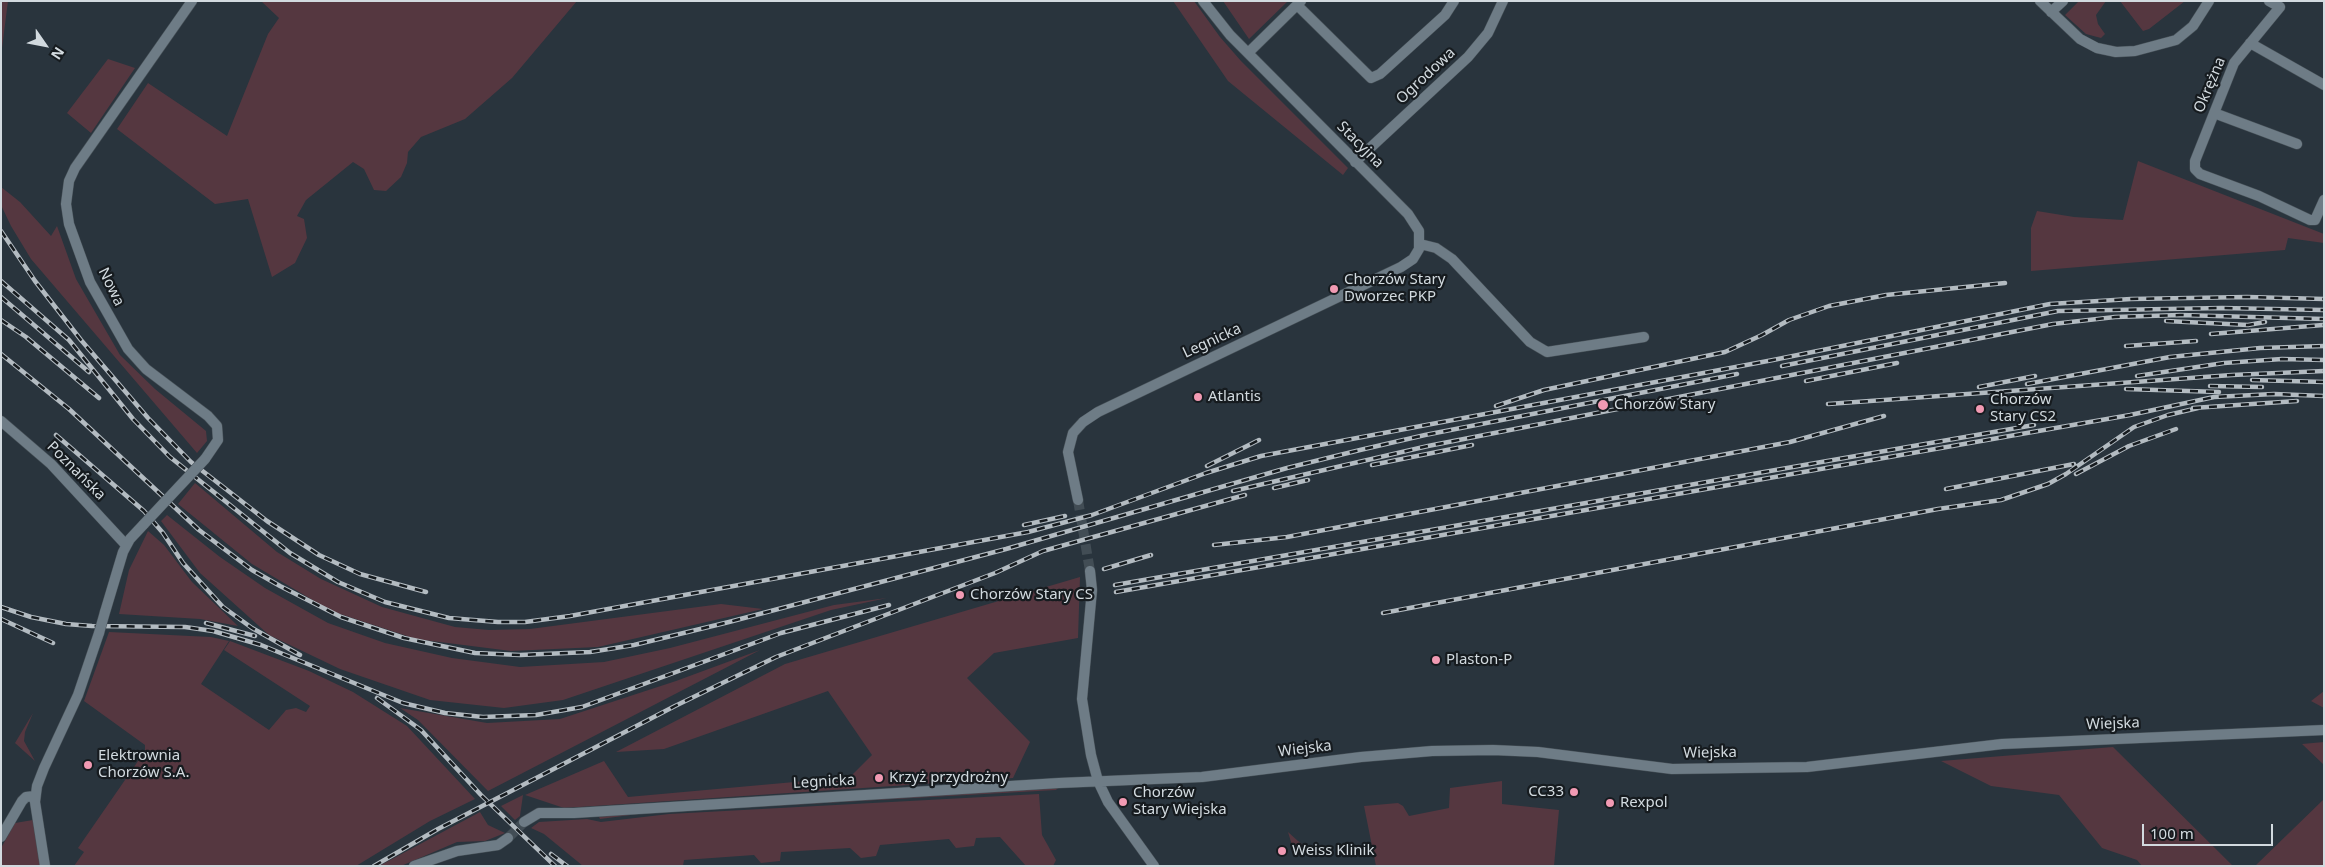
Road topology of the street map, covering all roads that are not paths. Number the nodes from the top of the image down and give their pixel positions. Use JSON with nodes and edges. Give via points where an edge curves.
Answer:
{"nodes":[{"id":1,"x":192,"y":1,"type":"edge"},
{"id":2,"x":1203,"y":1,"type":"edge"},
{"id":3,"x":1454,"y":1,"type":"edge"},
{"id":4,"x":1503,"y":1,"type":"edge"},
{"id":5,"x":2040,"y":1,"type":"edge"},
{"id":6,"x":2063,"y":1,"type":"edge"},
{"id":7,"x":2209,"y":1,"type":"edge"},
{"id":8,"x":2269,"y":1,"type":"edge"},
{"id":9,"x":1299,"y":3,"type":"edge"},
{"id":10,"x":2051,"y":12,"type":"junction"},
{"id":11,"x":2250,"y":43,"type":"junction"},
{"id":12,"x":1248,"y":53,"type":"junction"},
{"id":13,"x":2324,"y":85,"type":"edge"},
{"id":14,"x":2214,"y":113,"type":"junction"},
{"id":15,"x":2297,"y":144,"type":"dead end"},
{"id":16,"x":1355,"y":162,"type":"junction"},
{"id":17,"x":2324,"y":200,"type":"edge"},
{"id":18,"x":1420,"y":244,"type":"junction"},
{"id":19,"x":1644,"y":337,"type":"dead end"},
{"id":20,"x":1,"y":421,"type":"edge"},
{"id":21,"x":1078,"y":500,"type":"tunnel mouth"},
{"id":22,"x":126,"y":545,"type":"junction"},
{"id":23,"x":1090,"y":571,"type":"tunnel mouth"},
{"id":24,"x":2324,"y":730,"type":"edge"},
{"id":25,"x":1098,"y":781,"type":"junction"},
{"id":26,"x":35,"y":796,"type":"junction"},
{"id":27,"x":524,"y":822,"type":"tunnel mouth"},
{"id":28,"x":1,"y":838,"type":"edge"},
{"id":29,"x":508,"y":838,"type":"tunnel mouth"},
{"id":30,"x":436,"y":862,"type":"edge"},
{"id":31,"x":45,"y":866,"type":"edge"},
{"id":32,"x":414,"y":866,"type":"edge"},
{"id":33,"x":1154,"y":866,"type":"edge"}],
"edges":[{"from":1,"to":22,"type":"street","name":"Nowa","bridge":true,"via":[[75,168],[66,204],[69,224],[90,282],[131,353],[146,369],[208,416],[217,426],[219,436],[205,459]]},
{"from":2,"to":12,"type":"street","name":"Stacyjna"},
{"from":3,"to":9,"type":"street","via":[[1446,15],[1380,74],[1371,78]]},
{"from":4,"to":16,"type":"street","name":"Ogrodowa","via":[[1488,33],[1468,57]]},
{"from":5,"to":10,"type":"street"},
{"from":6,"to":10,"type":"street"},
{"from":7,"to":10,"type":"street","via":[[2198,20],[2182,36],[2163,45],[2128,52],[2110,51],[2080,39]]},
{"from":8,"to":11,"type":"street","name":"Okrężna","via":[[2280,7]]},
{"from":9,"to":12,"type":"street"},
{"from":11,"to":13,"type":"street"},
{"from":11,"to":14,"type":"street","name":"Okrężna","via":[[2230,71]]},
{"from":12,"to":16,"type":"street","name":"Stacyjna"},
{"from":14,"to":15,"type":"street"},
{"from":14,"to":17,"type":"street","name":"Okrężna","via":[[2195,161],[2195,169],[2200,174],[2310,220],[2316,220]]},
{"from":16,"to":18,"type":"street","name":"Stacyjna","via":[[1414,221]]},
{"from":18,"to":19,"type":"street","via":[[1445,254],[1530,342],[1547,352]]},
{"from":18,"to":21,"type":"street","name":"Legnicka","via":[[1415,257],[1401,267],[1083,422],[1073,433],[1068,452]]},
{"from":20,"to":22,"type":"street","name":"Poznańska","via":[[51,464]]},
{"from":22,"to":26,"type":"street","bridge":true,"via":[[85,678],[44,768]]},
{"from":23,"to":25,"type":"street","via":[[1092,590],[1082,699]]},
{"from":24,"to":25,"type":"street","name":"Wiejska","via":[[2002,744],[1807,767],[1672,770],[1538,752],[1432,751],[1202,777]]},
{"from":25,"to":27,"type":"street","name":"Legnicka","via":[[539,813]]},
{"from":25,"to":33,"type":"street","via":[[1109,804]]},
{"from":26,"to":28,"type":"street","via":[[22,801]]},
{"from":26,"to":31,"type":"street"},
{"from":29,"to":30,"type":"street","via":[[498,845],[466,849]]},
{"from":30,"to":32,"type":"street"}]}
